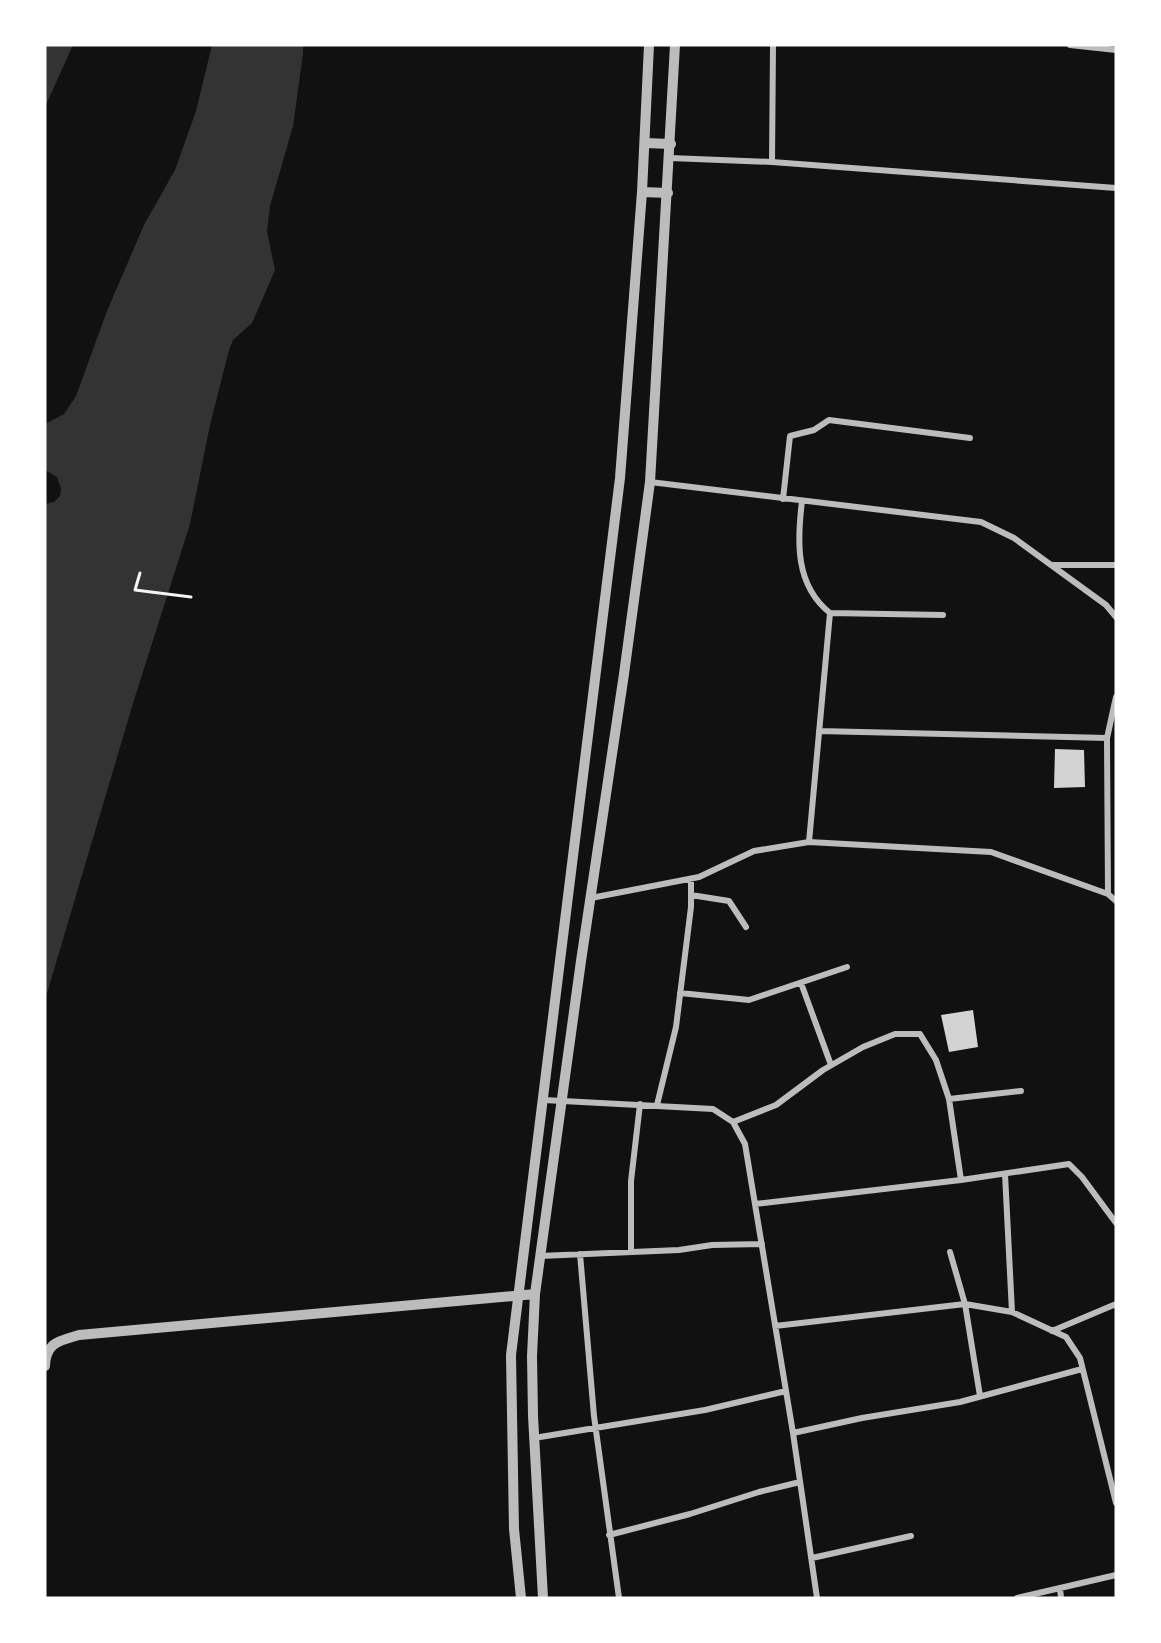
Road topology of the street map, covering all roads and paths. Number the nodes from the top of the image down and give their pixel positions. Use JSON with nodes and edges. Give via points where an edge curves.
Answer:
{"nodes":[{"id":1,"x":649,"y":45,"type":"edge"},
{"id":2,"x":675,"y":45,"type":"edge"},
{"id":3,"x":773,"y":45,"type":"edge"},
{"id":4,"x":1070,"y":45,"type":"edge"},
{"id":5,"x":1116,"y":50,"type":"edge"},
{"id":6,"x":645,"y":143,"type":"junction"},
{"id":7,"x":670,"y":144,"type":"junction"},
{"id":8,"x":670,"y":158,"type":"junction"},
{"id":9,"x":772,"y":162,"type":"junction"},
{"id":10,"x":1116,"y":188,"type":"edge"},
{"id":11,"x":642,"y":192,"type":"junction"},
{"id":12,"x":668,"y":193,"type":"junction"},
{"id":13,"x":970,"y":438,"type":"dead end"},
{"id":14,"x":650,"y":482,"type":"junction"},
{"id":15,"x":783,"y":499,"type":"junction"},
{"id":16,"x":802,"y":501,"type":"junction"},
{"id":17,"x":1051,"y":565,"type":"junction"},
{"id":18,"x":1116,"y":565,"type":"edge"},
{"id":19,"x":140,"y":573,"type":"dead end"},
{"id":20,"x":190,"y":597,"type":"dead end"},
{"id":21,"x":830,"y":613,"type":"junction"},
{"id":22,"x":943,"y":615,"type":"dead end"},
{"id":23,"x":1116,"y":617,"type":"edge"},
{"id":24,"x":1116,"y":697,"type":"edge"},
{"id":25,"x":819,"y":731,"type":"junction"},
{"id":26,"x":1107,"y":738,"type":"junction"},
{"id":27,"x":809,"y":842,"type":"junction"},
{"id":28,"x":691,"y":879,"type":"junction"},
{"id":29,"x":1108,"y":894,"type":"junction"},
{"id":30,"x":691,"y":895,"type":"junction"},
{"id":31,"x":591,"y":898,"type":"junction"},
{"id":32,"x":1116,"y":901,"type":"edge"},
{"id":33,"x":746,"y":927,"type":"dead end"},
{"id":34,"x":847,"y":967,"type":"dead end"},
{"id":35,"x":801,"y":983,"type":"junction"},
{"id":36,"x":680,"y":993,"type":"junction"},
{"id":37,"x":831,"y":1065,"type":"junction"},
{"id":38,"x":1021,"y":1091,"type":"dead end"},
{"id":39,"x":949,"y":1099,"type":"junction"},
{"id":40,"x":544,"y":1100,"type":"junction"},
{"id":41,"x":563,"y":1101,"type":"junction"},
{"id":42,"x":639,"y":1104,"type":"junction"},
{"id":43,"x":657,"y":1105,"type":"junction"},
{"id":44,"x":733,"y":1122,"type":"junction"},
{"id":45,"x":1005,"y":1174,"type":"junction"},
{"id":46,"x":960,"y":1180,"type":"junction"},
{"id":47,"x":755,"y":1204,"type":"junction"},
{"id":48,"x":1116,"y":1223,"type":"edge"},
{"id":49,"x":762,"y":1244,"type":"junction"},
{"id":50,"x":631,"y":1251,"type":"junction"},
{"id":51,"x":950,"y":1252,"type":"dead end"},
{"id":52,"x":580,"y":1254,"type":"junction"},
{"id":53,"x":540,"y":1256,"type":"junction"},
{"id":54,"x":535,"y":1294,"type":"junction"},
{"id":55,"x":518,"y":1296,"type":"junction"},
{"id":56,"x":965,"y":1304,"type":"junction"},
{"id":57,"x":1116,"y":1304,"type":"edge"},
{"id":58,"x":1012,"y":1312,"type":"junction"},
{"id":59,"x":775,"y":1326,"type":"junction"},
{"id":60,"x":1052,"y":1330,"type":"junction"},
{"id":61,"x":45,"y":1366,"type":"edge"},
{"id":62,"x":1082,"y":1369,"type":"junction"},
{"id":63,"x":786,"y":1391,"type":"junction"},
{"id":64,"x":980,"y":1396,"type":"junction"},
{"id":65,"x":595,"y":1428,"type":"junction"},
{"id":66,"x":793,"y":1433,"type":"junction"},
{"id":67,"x":534,"y":1438,"type":"junction"},
{"id":68,"x":800,"y":1482,"type":"junction"},
{"id":69,"x":1116,"y":1503,"type":"edge"},
{"id":70,"x":609,"y":1535,"type":"junction"},
{"id":71,"x":911,"y":1536,"type":"dead end"},
{"id":72,"x":812,"y":1558,"type":"junction"},
{"id":73,"x":1116,"y":1575,"type":"edge"},
{"id":74,"x":1060,"y":1588,"type":"junction"},
{"id":75,"x":521,"y":1598,"type":"edge"},
{"id":76,"x":543,"y":1598,"type":"edge"},
{"id":77,"x":619,"y":1598,"type":"edge"},
{"id":78,"x":818,"y":1598,"type":"edge"},
{"id":79,"x":1017,"y":1598,"type":"edge"},
{"id":80,"x":1061,"y":1598,"type":"edge"}],
"edges":[{"from":1,"to":6,"type":"street"},
{"from":2,"to":7,"type":"street"},
{"from":3,"to":9,"type":"street"},
{"from":4,"to":5,"type":"street"},
{"from":6,"to":7,"type":"street"},
{"from":6,"to":11,"type":"street"},
{"from":7,"to":8,"type":"street"},
{"from":8,"to":9,"type":"street"},
{"from":8,"to":12,"type":"street"},
{"from":9,"to":10,"type":"street"},
{"from":11,"to":12,"type":"street"},
{"from":11,"to":40,"type":"street","via":[[620,478]]},
{"from":12,"to":14,"type":"street"},
{"from":13,"to":15,"type":"street","via":[[830,420],[814,430],[790,436]]},
{"from":14,"to":15,"type":"street"},
{"from":14,"to":31,"type":"street"},
{"from":15,"to":16,"type":"street"},
{"from":16,"to":17,"type":"street","via":[[981,522],[1014,538]]},
{"from":16,"to":21,"type":"street","via":[[798,533],[802,572],[816,602]]},
{"from":17,"to":18,"type":"street"},
{"from":17,"to":23,"type":"street","via":[[1106,605]]},
{"from":19,"to":20,"type":"path","via":[[135,590]]},
{"from":21,"to":22,"type":"street"},
{"from":21,"to":25,"type":"street"},
{"from":24,"to":26,"type":"street"},
{"from":25,"to":26,"type":"street"},
{"from":25,"to":27,"type":"street"},
{"from":26,"to":29,"type":"street"},
{"from":27,"to":28,"type":"street","via":[[754,851]]},
{"from":27,"to":29,"type":"street","via":[[991,852]]},
{"from":28,"to":30,"type":"street"},
{"from":28,"to":31,"type":"street"},
{"from":29,"to":32,"type":"street"},
{"from":30,"to":33,"type":"street","via":[[729,901]]},
{"from":30,"to":36,"type":"street"},
{"from":31,"to":41,"type":"street"},
{"from":34,"to":35,"type":"street"},
{"from":35,"to":36,"type":"street","via":[[749,1000]]},
{"from":35,"to":37,"type":"street"},
{"from":36,"to":43,"type":"street"},
{"from":37,"to":39,"type":"street","via":[[895,1034],[921,1034],[936,1060]]},
{"from":37,"to":44,"type":"street","via":[[776,1105]]},
{"from":38,"to":39,"type":"street"},
{"from":39,"to":46,"type":"street"},
{"from":40,"to":41,"type":"street"},
{"from":40,"to":55,"type":"street"},
{"from":41,"to":42,"type":"street"},
{"from":41,"to":53,"type":"street"},
{"from":42,"to":43,"type":"street"},
{"from":42,"to":50,"type":"street","via":[[631,1181]]},
{"from":43,"to":44,"type":"street","via":[[713,1109]]},
{"from":44,"to":47,"type":"street","via":[[745,1144]]},
{"from":45,"to":46,"type":"street"},
{"from":45,"to":48,"type":"street","via":[[1068,1164]]},
{"from":45,"to":58,"type":"street"},
{"from":46,"to":47,"type":"street"},
{"from":47,"to":49,"type":"street"},
{"from":49,"to":50,"type":"street"},
{"from":49,"to":59,"type":"street"},
{"from":50,"to":52,"type":"street"},
{"from":51,"to":56,"type":"street"},
{"from":52,"to":53,"type":"street"},
{"from":52,"to":65,"type":"street"},
{"from":53,"to":54,"type":"street"},
{"from":54,"to":55,"type":"street"},
{"from":54,"to":67,"type":"street"},
{"from":55,"to":61,"type":"street","via":[[79,1335],[55,1341],[45,1354]]},
{"from":55,"to":75,"type":"street","via":[[510,1413]]},
{"from":56,"to":58,"type":"street"},
{"from":56,"to":59,"type":"street"},
{"from":56,"to":64,"type":"street"},
{"from":57,"to":60,"type":"street"},
{"from":58,"to":60,"type":"street"},
{"from":59,"to":63,"type":"street"},
{"from":60,"to":62,"type":"street","via":[[1066,1337],[1080,1358]]},
{"from":62,"to":64,"type":"street"},
{"from":62,"to":69,"type":"street"},
{"from":63,"to":65,"type":"street","via":[[705,1410]]},
{"from":63,"to":66,"type":"street"},
{"from":64,"to":66,"type":"street"},
{"from":65,"to":67,"type":"street"},
{"from":65,"to":70,"type":"street"},
{"from":66,"to":68,"type":"street"},
{"from":67,"to":76,"type":"street"},
{"from":68,"to":70,"type":"street"},
{"from":68,"to":72,"type":"street"},
{"from":70,"to":77,"type":"street"},
{"from":71,"to":72,"type":"street"},
{"from":72,"to":78,"type":"street"},
{"from":73,"to":74,"type":"street"},
{"from":74,"to":79,"type":"street"},
{"from":74,"to":80,"type":"street"}]}
